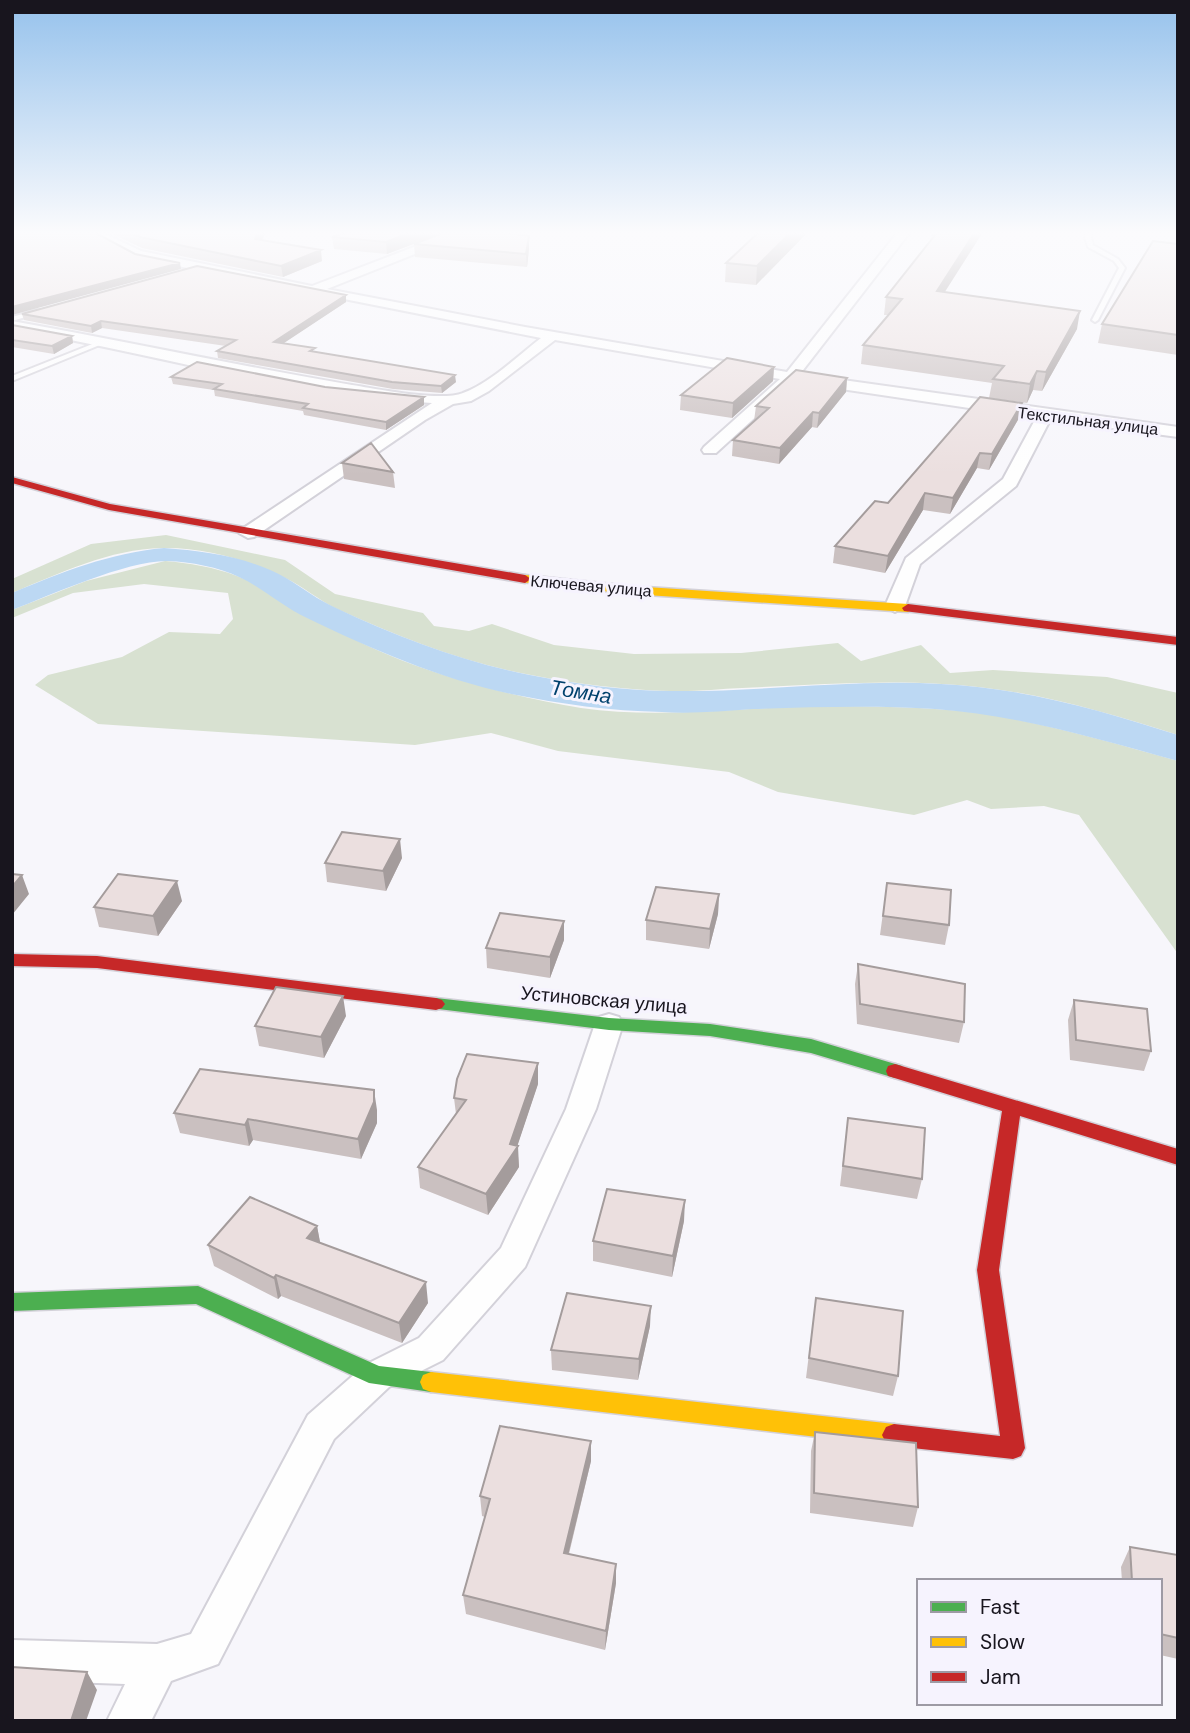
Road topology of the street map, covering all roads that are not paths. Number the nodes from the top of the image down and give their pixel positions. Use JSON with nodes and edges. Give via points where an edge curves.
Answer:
{"nodes":[{"id":1,"x":34,"y":313,"type":"edge"},
{"id":2,"x":440,"y":313,"type":"edge"},
{"id":3,"x":841,"y":313,"type":"edge"},
{"id":4,"x":1098,"y":313,"type":"edge"},
{"id":5,"x":12,"y":319,"type":"edge"},
{"id":6,"x":1094,"y":320,"type":"dead end"},
{"id":7,"x":12,"y":326,"type":"edge"},
{"id":8,"x":554,"y":335,"type":"junction"},
{"id":9,"x":105,"y":341,"type":"junction"},
{"id":10,"x":790,"y":378,"type":"junction"},
{"id":11,"x":12,"y":379,"type":"edge"},
{"id":12,"x":449,"y":400,"type":"junction"},
{"id":13,"x":1045,"y":416,"type":"junction"},
{"id":14,"x":1178,"y":432,"type":"edge"},
{"id":15,"x":710,"y":450,"type":"dead end"},
{"id":16,"x":12,"y":480,"type":"edge"},
{"id":17,"x":248,"y":533,"type":"junction"},
{"id":18,"x":895,"y":606,"type":"junction"},
{"id":19,"x":1178,"y":641,"type":"edge"},
{"id":20,"x":12,"y":960,"type":"edge"},
{"id":21,"x":609,"y":1024,"type":"junction"},
{"id":22,"x":1013,"y":1105,"type":"junction"},
{"id":23,"x":1178,"y":1157,"type":"edge"},
{"id":24,"x":12,"y":1302,"type":"edge"},
{"id":25,"x":377,"y":1376,"type":"junction"},
{"id":26,"x":12,"y":1660,"type":"edge"},
{"id":27,"x":157,"y":1665,"type":"junction"},
{"id":28,"x":128,"y":1721,"type":"edge"}],
"edges":[{"from":1,"to":5,"type":"lane"},
{"from":2,"to":8,"type":"street","name":"Текстильная улица"},
{"from":3,"to":10,"type":"street"},
{"from":4,"to":6,"type":"lane"},
{"from":7,"to":9,"type":"street"},
{"from":8,"to":10,"type":"street","name":"Текстильная улица"},
{"from":8,"to":12,"type":"street","via":[[484,388],[466,398]]},
{"from":9,"to":11,"type":"lane"},
{"from":9,"to":12,"type":"street","via":[[240,371],[401,397]]},
{"from":10,"to":13,"type":"street","name":"Текстильная улица"},
{"from":10,"to":15,"type":"street"},
{"from":12,"to":17,"type":"street"},
{"from":13,"to":14,"type":"street","name":"Текстильная улица"},
{"from":13,"to":18,"type":"street","via":[[1010,482],[912,562]]},
{"from":16,"to":17,"type":"street","name":"Ключевая улица","via":[[109,507]]},
{"from":17,"to":18,"type":"street","name":"Ключевая улица","via":[[523,579]]},
{"from":18,"to":19,"type":"street","name":"Ключевая улица"},
{"from":20,"to":21,"type":"street","name":"Устиновская улица","via":[[97,962]]},
{"from":21,"to":22,"type":"street","name":"Устиновская улица","via":[[710,1030],[811,1046]]},
{"from":21,"to":25,"type":"street","via":[[581,1109],[513,1257],[431,1349]]},
{"from":22,"to":23,"type":"street","name":"Устиновская улица"},
{"from":22,"to":25,"type":"street","via":[[988,1270],[1013,1448]]},
{"from":24,"to":25,"type":"street","via":[[198,1295]]},
{"from":25,"to":27,"type":"street","via":[[321,1427],[204,1650]]},
{"from":26,"to":27,"type":"street"},
{"from":27,"to":28,"type":"street"}]}
